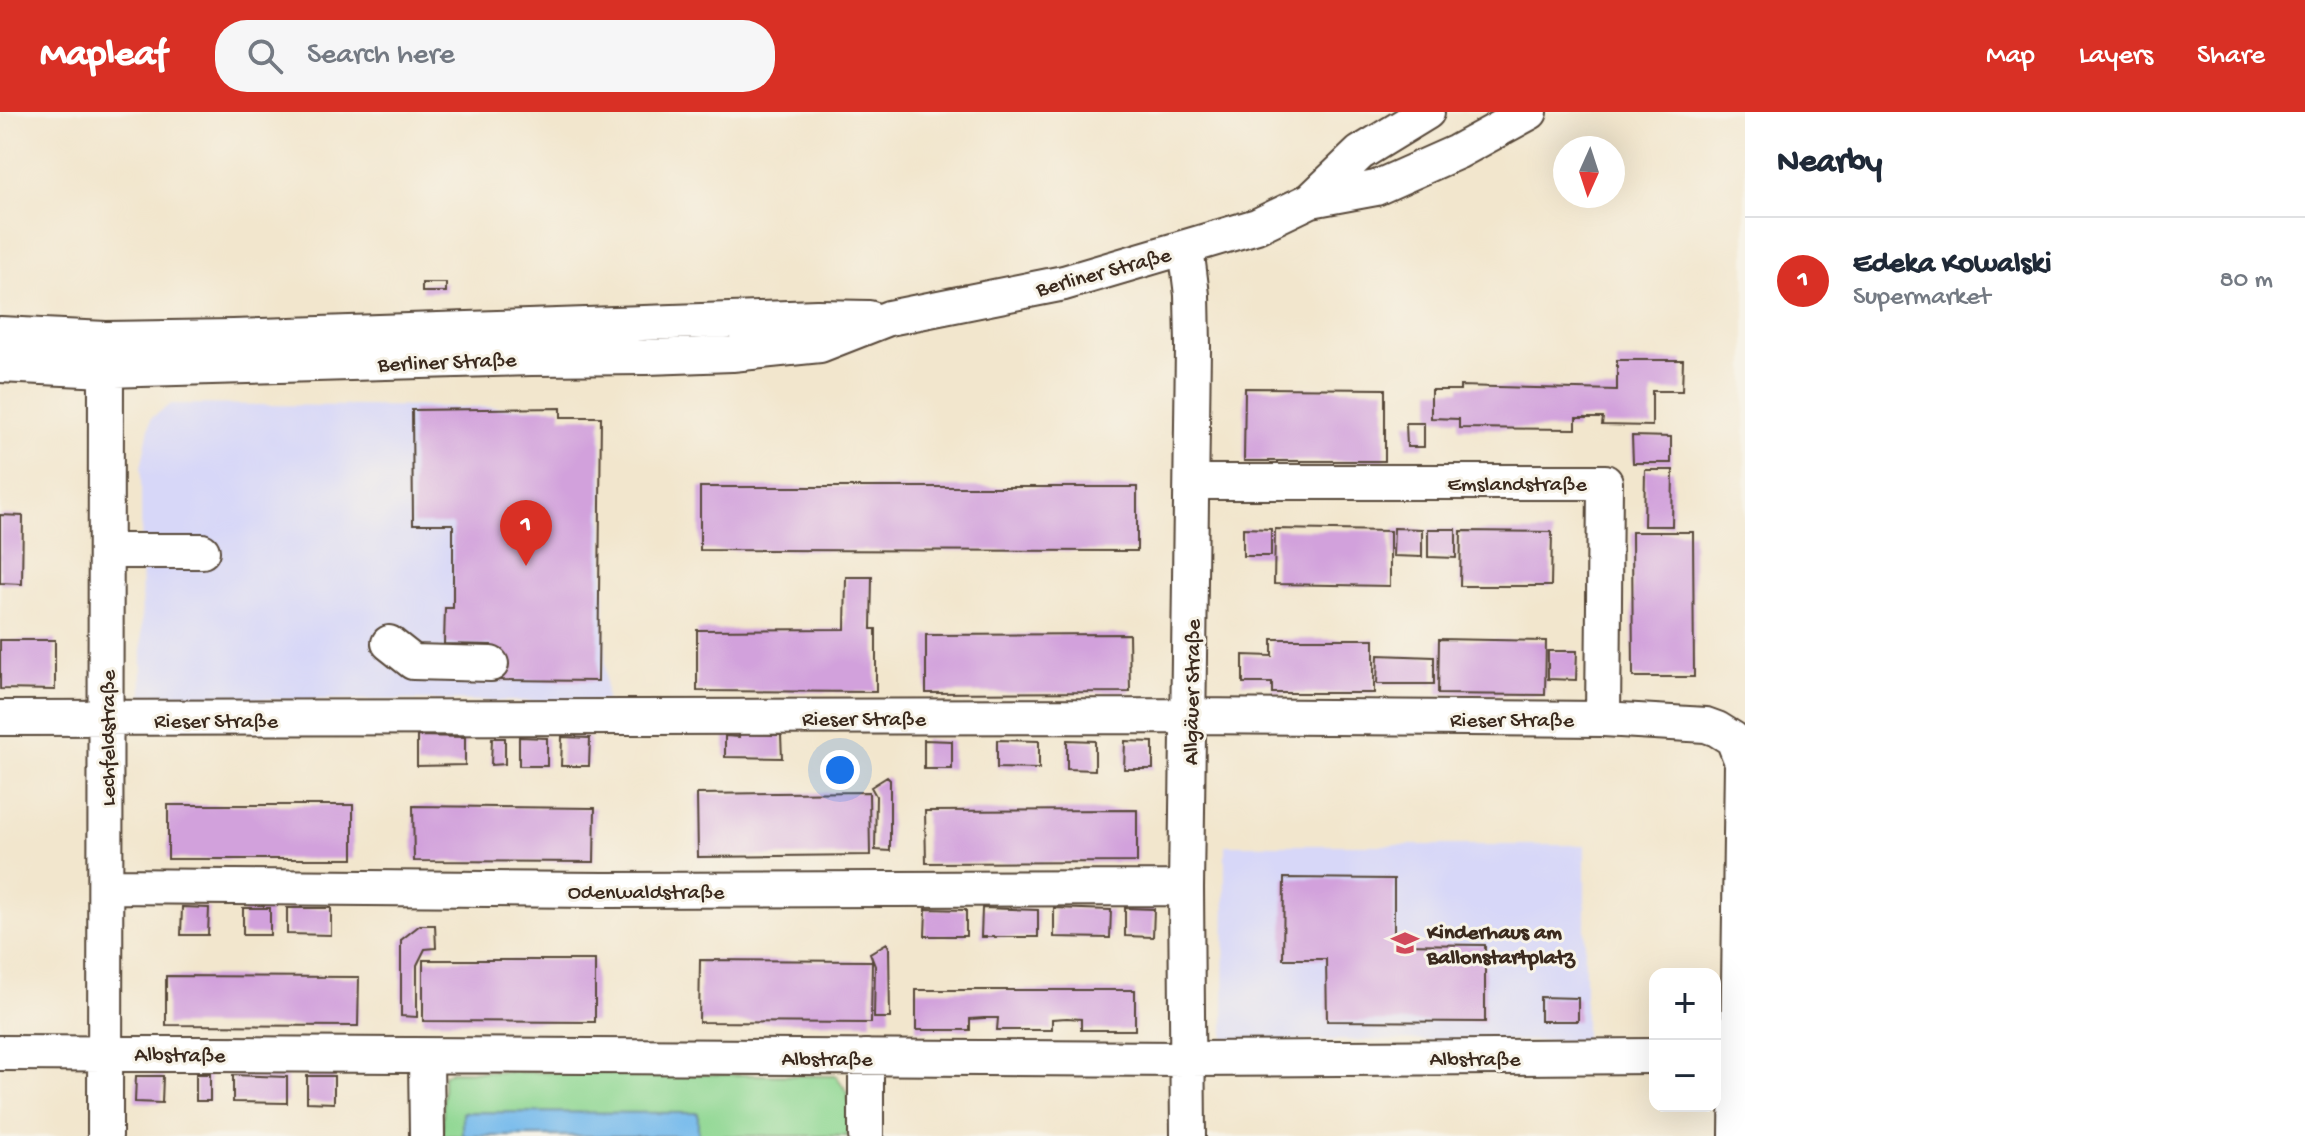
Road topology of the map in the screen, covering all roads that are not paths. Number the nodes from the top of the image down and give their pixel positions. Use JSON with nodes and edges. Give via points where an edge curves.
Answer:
{"nodes":[{"id":1,"x":1427,"y":112,"type":"edge"},
{"id":2,"x":1530,"y":112,"type":"edge"},
{"id":3,"x":1311,"y":200,"type":"junction"},
{"id":4,"x":1186,"y":247,"type":"junction"},
{"id":5,"x":0,"y":334,"type":"edge"},
{"id":6,"x":106,"y":354,"type":"junction"},
{"id":7,"x":0,"y":365,"type":"edge"},
{"id":8,"x":1192,"y":482,"type":"junction"},
{"id":9,"x":107,"y":551,"type":"junction"},
{"id":10,"x":202,"y":551,"type":"dead end"},
{"id":11,"x":389,"y":643,"type":"dead end"},
{"id":12,"x":491,"y":664,"type":"dead end"},
{"id":13,"x":1189,"y":716,"type":"junction"},
{"id":14,"x":0,"y":718,"type":"edge"},
{"id":15,"x":106,"y":719,"type":"junction"},
{"id":16,"x":1603,"y":719,"type":"junction"},
{"id":17,"x":106,"y":886,"type":"junction"},
{"id":18,"x":1186,"y":888,"type":"junction"},
{"id":19,"x":0,"y":1053,"type":"edge"},
{"id":20,"x":105,"y":1053,"type":"junction"},
{"id":21,"x":1649,"y":1056,"type":"edge"},
{"id":22,"x":1726,"y":1056,"type":"edge"},
{"id":23,"x":426,"y":1057,"type":"junction"},
{"id":24,"x":866,"y":1057,"type":"junction"},
{"id":25,"x":1187,"y":1059,"type":"junction"},
{"id":26,"x":105,"y":1136,"type":"edge"},
{"id":27,"x":427,"y":1136,"type":"edge"},
{"id":28,"x":866,"y":1136,"type":"edge"},
{"id":29,"x":1188,"y":1136,"type":"edge"},
{"id":30,"x":1737,"y":1136,"type":"edge"}],
"edges":[{"from":1,"to":3,"type":"street","name":"Berliner Straße","via":[[1360,153]]},
{"from":2,"to":3,"type":"street","name":"Berliner Straße","via":[[1376,188]]},
{"from":3,"to":4,"type":"street","name":"Berliner Straße","via":[[1257,226]]},
{"from":4,"to":6,"type":"street","name":"Berliner Straße","via":[[1064,283],[889,318],[817,317]]},
{"from":4,"to":8,"type":"street","name":"Allgäuer Straße","via":[[1192,295]]},
{"from":5,"to":6,"type":"street","name":"Berliner Straße"},
{"from":6,"to":7,"type":"street","name":"Berliner Straße"},
{"from":6,"to":9,"type":"street","name":"Lechfeldstraße"},
{"from":8,"to":13,"type":"street","name":"Allgäuer Straße"},
{"from":8,"to":16,"type":"street","name":"Emslandstraße","via":[[1605,482]]},
{"from":9,"to":10,"type":"street"},
{"from":9,"to":15,"type":"street","name":"Lechfeldstraße"},
{"from":11,"to":12,"type":"street","via":[[413,662]]},
{"from":13,"to":15,"type":"street","name":"Rieser Straße"},
{"from":13,"to":16,"type":"street","name":"Rieser Straße"},
{"from":13,"to":18,"type":"street","name":"Allgäuer Straße"},
{"from":14,"to":15,"type":"street","name":"Rieser Straße"},
{"from":15,"to":17,"type":"street","name":"Lechfeldstraße"},
{"from":16,"to":22,"type":"street","name":"Rieser Straße","via":[[1706,725],[1727,733],[1739,750]]},
{"from":17,"to":18,"type":"street","name":"Odenwaldstraße"},
{"from":17,"to":20,"type":"street","name":"Lechfeldstraße"},
{"from":18,"to":25,"type":"street","name":"Allgäuer Straße"},
{"from":19,"to":20,"type":"street","name":"Albstraße"},
{"from":20,"to":23,"type":"street","name":"Albstraße"},
{"from":20,"to":26,"type":"street","name":"Lechfeldstraße"},
{"from":21,"to":25,"type":"street","name":"Albstraße"},
{"from":22,"to":30,"type":"street"},
{"from":23,"to":24,"type":"street","name":"Albstraße"},
{"from":23,"to":27,"type":"street"},
{"from":24,"to":25,"type":"street","name":"Albstraße"},
{"from":24,"to":28,"type":"street"},
{"from":25,"to":29,"type":"street","name":"Allgäuer Straße"}]}
